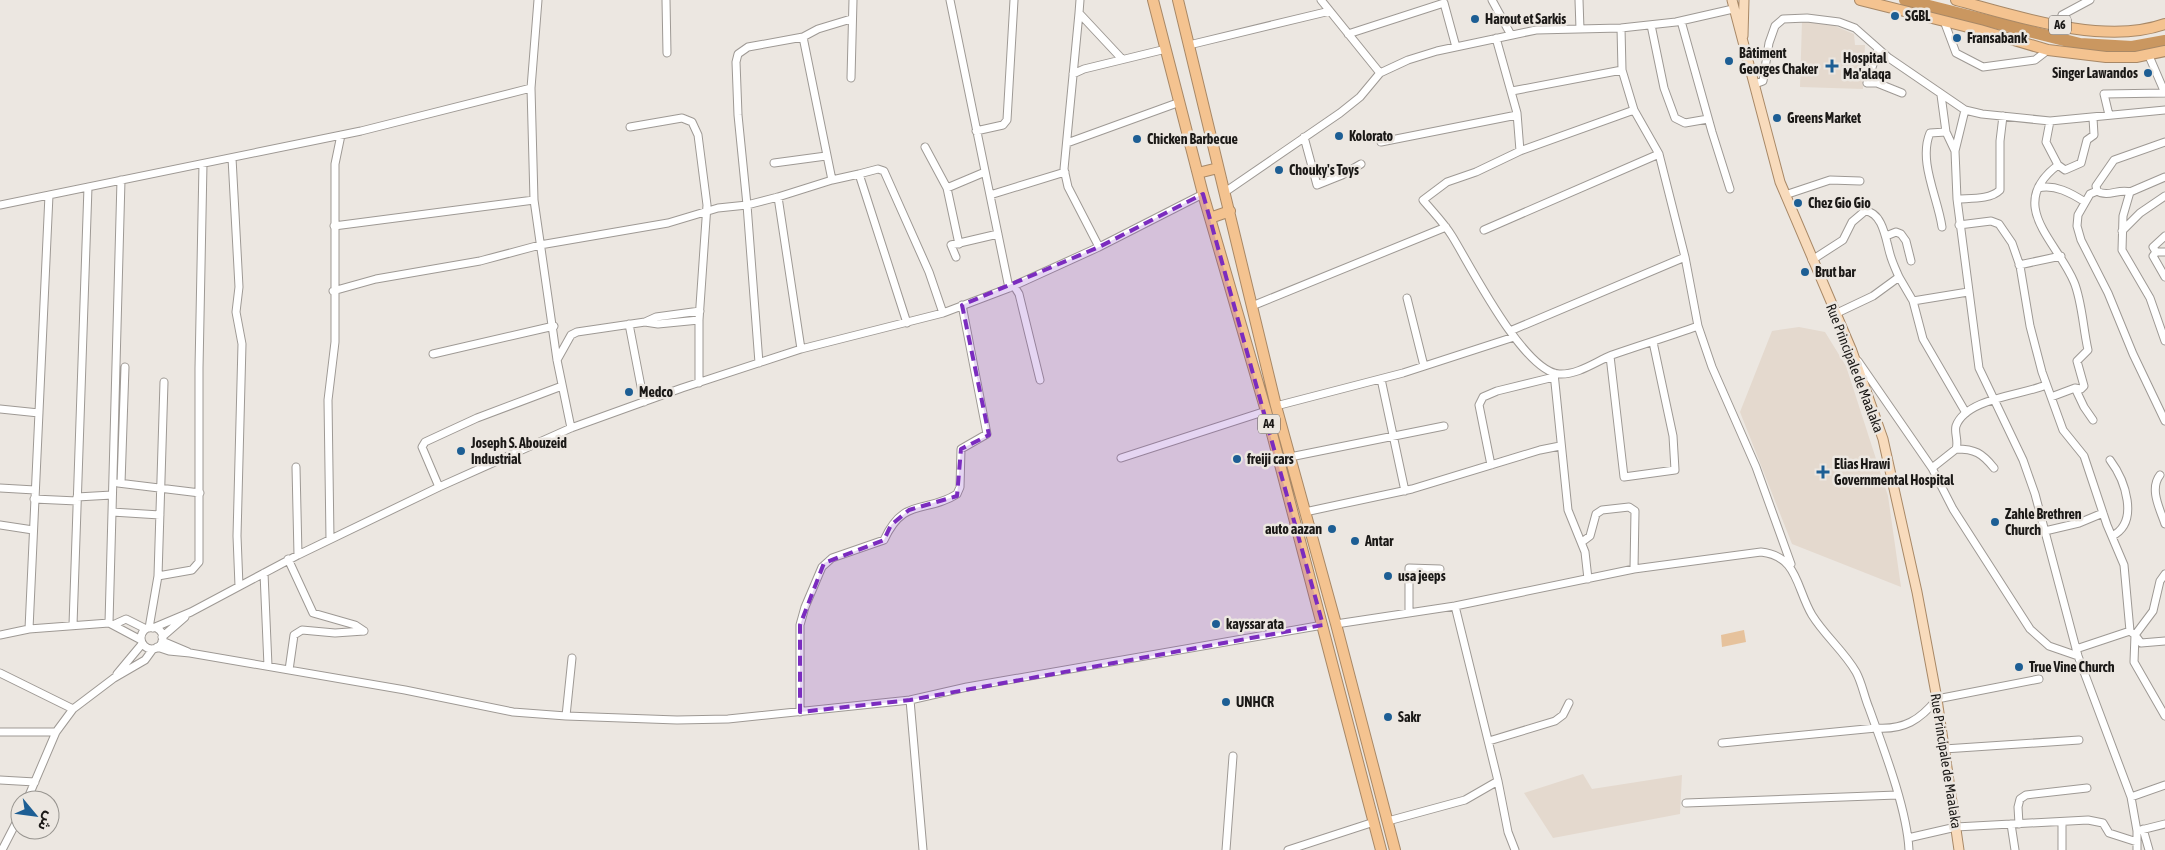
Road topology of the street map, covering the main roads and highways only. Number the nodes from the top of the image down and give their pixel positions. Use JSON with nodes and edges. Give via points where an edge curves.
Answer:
{"nodes":[{"id":1,"x":1153,"y":0,"type":"edge"},
{"id":2,"x":1178,"y":0,"type":"edge"},
{"id":3,"x":1744,"y":0,"type":"edge"},
{"id":4,"x":1860,"y":0,"type":"edge"},
{"id":5,"x":1956,"y":0,"type":"edge"},
{"id":6,"x":1733,"y":4,"type":"edge"},
{"id":7,"x":2165,"y":24,"type":"edge"},
{"id":8,"x":1742,"y":43,"type":"junction"},
{"id":9,"x":2165,"y":51,"type":"edge"},
{"id":10,"x":1218,"y":168,"type":"junction"},
{"id":11,"x":1198,"y":173,"type":"junction"},
{"id":12,"x":1230,"y":211,"type":"junction"},
{"id":13,"x":1210,"y":218,"type":"junction"},
{"id":14,"x":1382,"y":850,"type":"edge"},
{"id":15,"x":1395,"y":850,"type":"edge"},
{"id":16,"x":1959,"y":850,"type":"edge"}],
"edges":[{"from":1,"to":11,"type":"highway","number":"A4"},
{"from":2,"to":10,"type":"highway","number":"A4"},
{"from":3,"to":8,"type":"main road","name":"Rue Principale de Maalaka"},
{"from":4,"to":9,"type":"highway","number":"A6","via":[[2048,50],[2106,58],[2149,56]]},
{"from":5,"to":7,"type":"highway","number":"A6","via":[[2091,31],[2115,32]]},
{"from":6,"to":8,"type":"main road","name":"Rue Principale de Maalaka"},
{"from":8,"to":16,"type":"main road","name":"Rue Principale de Maalaka","via":[[1785,194],[1852,350],[1885,448],[1904,523],[1937,699]]},
{"from":10,"to":11,"type":"highway"},
{"from":10,"to":12,"type":"highway","number":"A4"},
{"from":11,"to":13,"type":"highway","number":"A4"},
{"from":12,"to":13,"type":"highway"},
{"from":12,"to":15,"type":"highway","number":"A4","via":[[1276,406]]},
{"from":13,"to":14,"type":"highway","number":"A4","via":[[1266,411]]}]}
